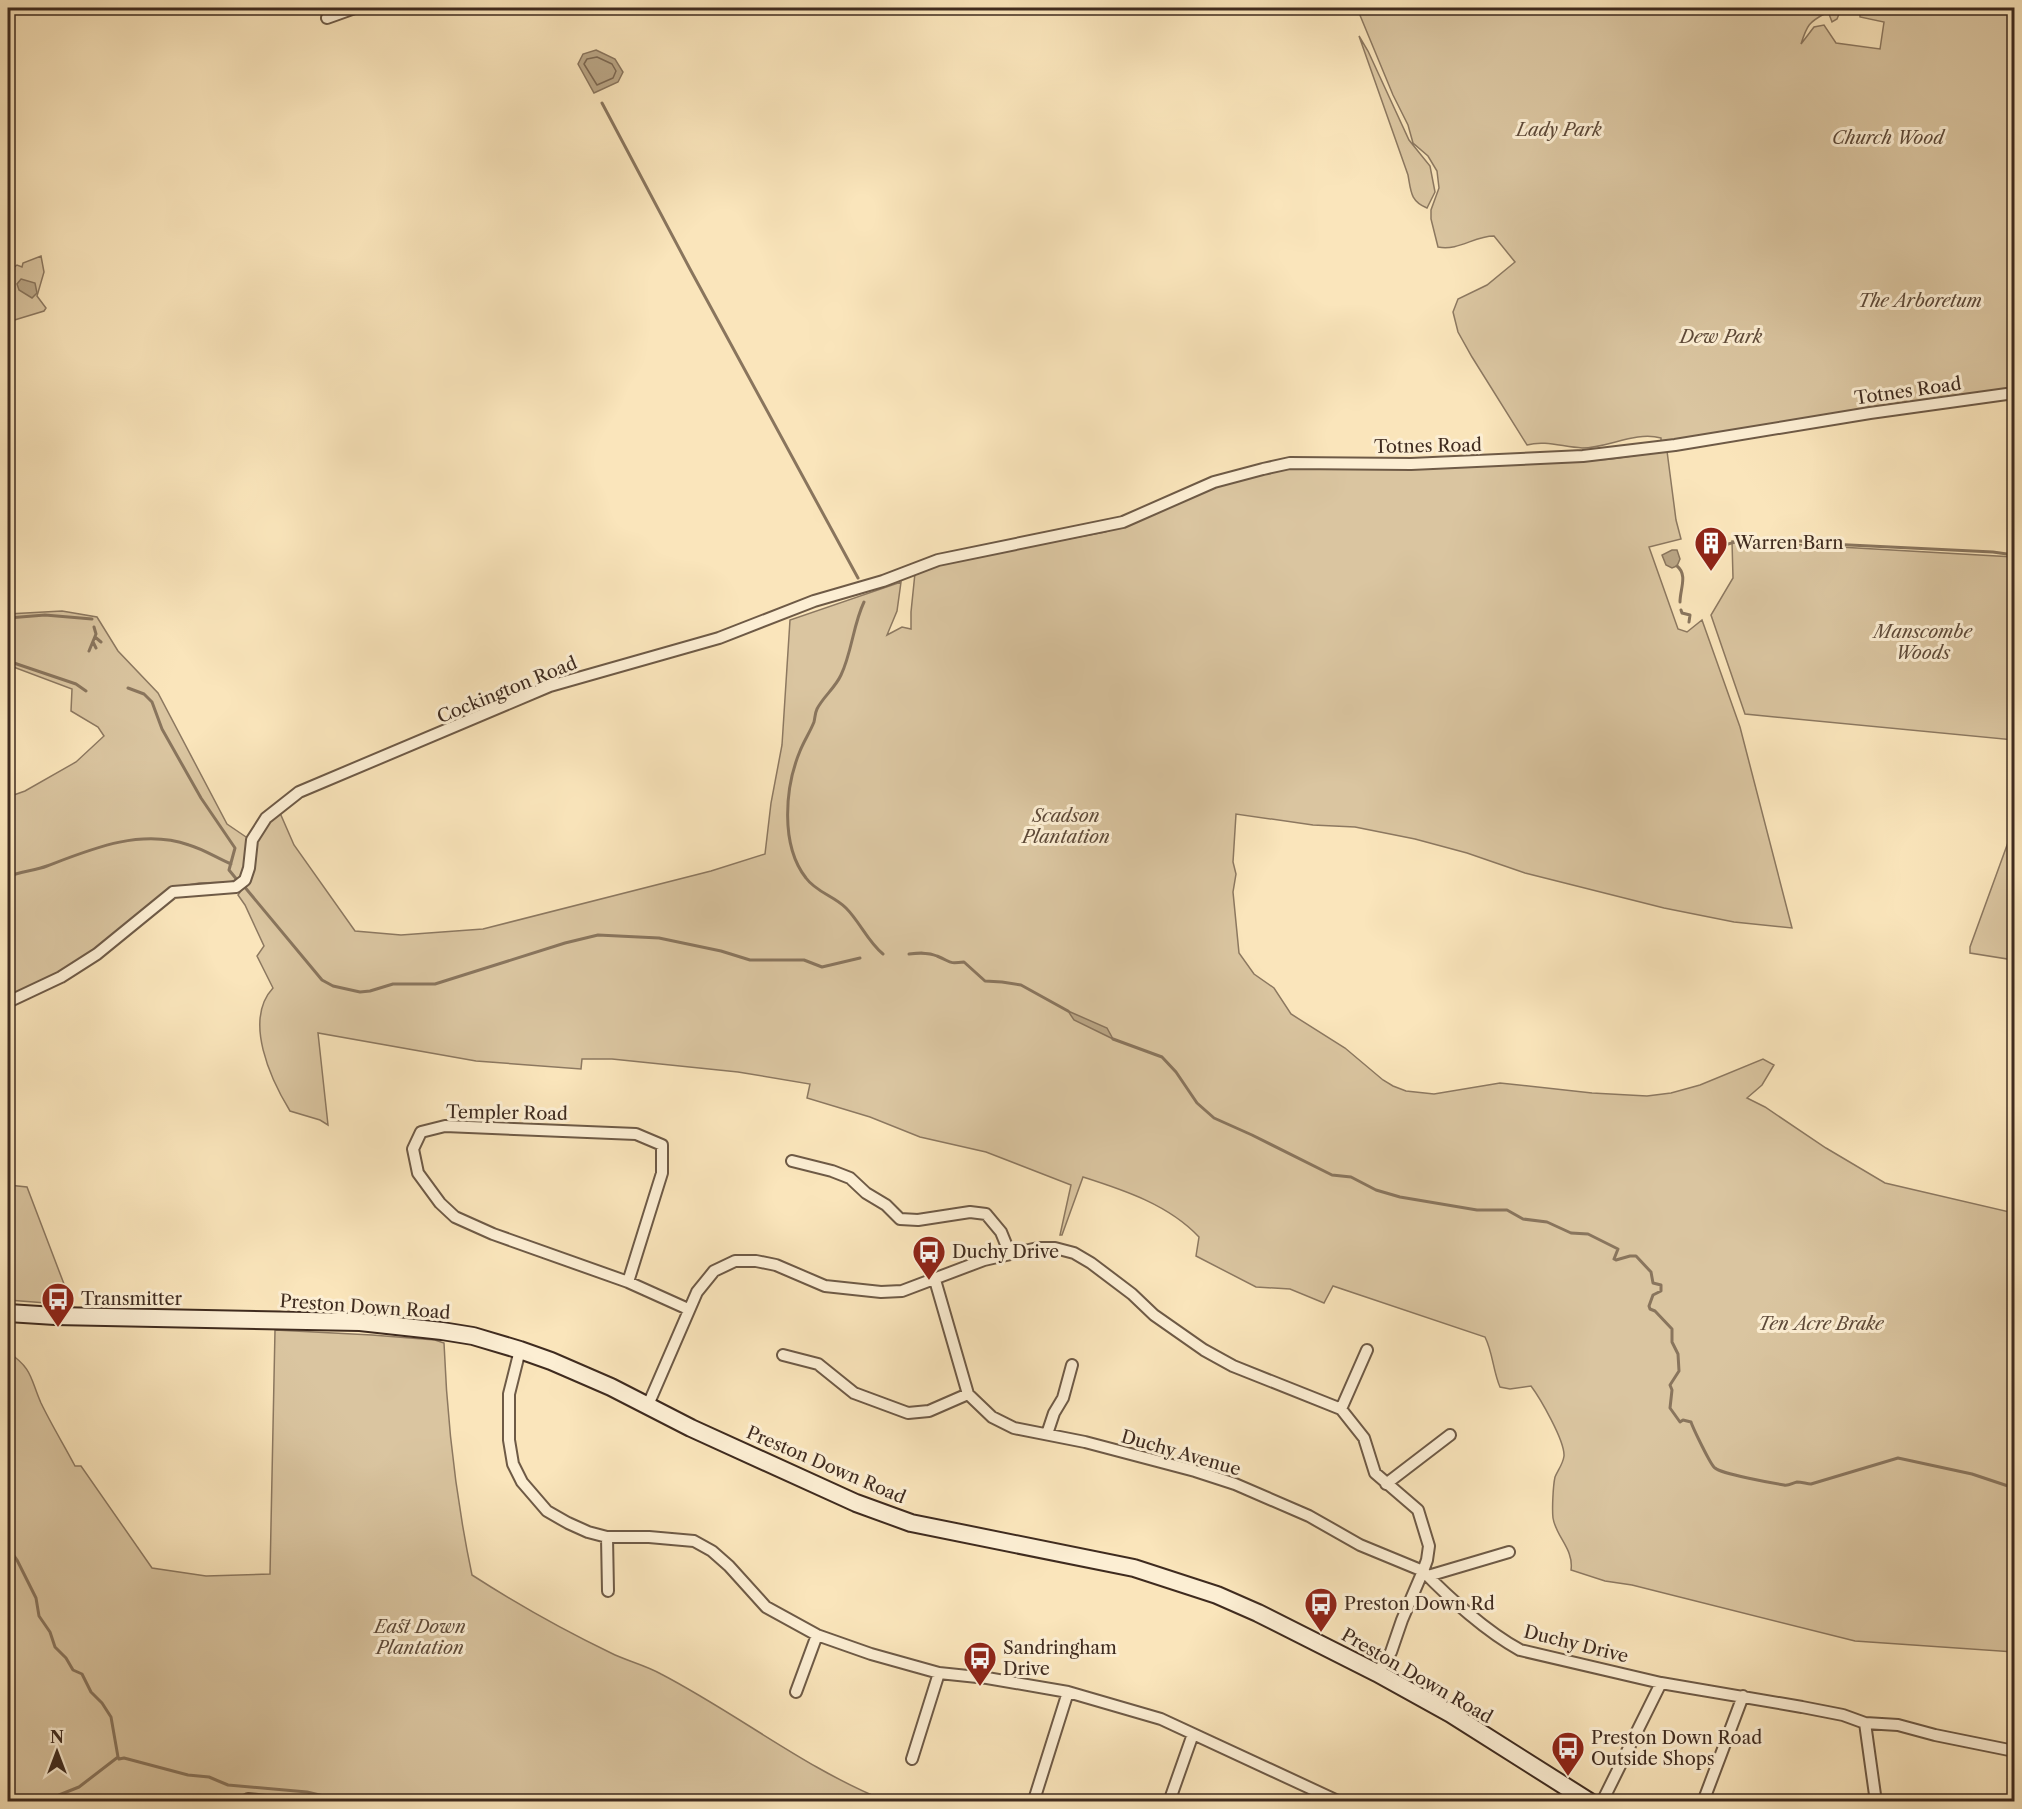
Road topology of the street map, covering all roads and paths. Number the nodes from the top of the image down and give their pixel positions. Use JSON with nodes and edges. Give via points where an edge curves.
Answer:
{"nodes":[{"id":1,"x":355,"y":8,"type":"edge"},
{"id":2,"x":327,"y":18,"type":"dead end"},
{"id":3,"x":2014,"y":393,"type":"edge"},
{"id":4,"x":856,"y":589,"type":"joint"},
{"id":5,"x":8,"y":1002,"type":"edge"},
{"id":6,"x":792,"y":1161,"type":"dead end"},
{"id":7,"x":1010,"y":1254,"type":"junction"},
{"id":8,"x":935,"y":1280,"type":"junction"},
{"id":9,"x":627,"y":1282,"type":"junction"},
{"id":10,"x":688,"y":1309,"type":"junction"},
{"id":11,"x":8,"y":1313,"type":"edge"},
{"id":12,"x":520,"y":1350,"type":"junction"},
{"id":13,"x":1367,"y":1350,"type":"dead end"},
{"id":14,"x":783,"y":1355,"type":"dead end"},
{"id":15,"x":1072,"y":1365,"type":"dead end"},
{"id":16,"x":968,"y":1394,"type":"junction"},
{"id":17,"x":648,"y":1405,"type":"junction"},
{"id":18,"x":1341,"y":1409,"type":"junction"},
{"id":19,"x":1047,"y":1434,"type":"junction"},
{"id":20,"x":1450,"y":1435,"type":"dead end"},
{"id":21,"x":1386,"y":1484,"type":"junction"},
{"id":22,"x":607,"y":1537,"type":"junction"},
{"id":23,"x":1509,"y":1552,"type":"dead end"},
{"id":24,"x":1425,"y":1574,"type":"junction"},
{"id":25,"x":608,"y":1591,"type":"dead end"},
{"id":26,"x":817,"y":1635,"type":"junction"},
{"id":27,"x":939,"y":1673,"type":"junction"},
{"id":28,"x":1377,"y":1673,"type":"junction"},
{"id":29,"x":1661,"y":1683,"type":"junction"},
{"id":30,"x":796,"y":1692,"type":"dead end"},
{"id":31,"x":1068,"y":1692,"type":"junction"},
{"id":32,"x":1743,"y":1696,"type":"junction"},
{"id":33,"x":1864,"y":1723,"type":"junction"},
{"id":34,"x":1193,"y":1734,"type":"junction"},
{"id":35,"x":2014,"y":1751,"type":"edge"},
{"id":36,"x":912,"y":1759,"type":"dead end"},
{"id":37,"x":1318,"y":1797,"type":"edge"},
{"id":38,"x":248,"y":1799,"type":"dead end"},
{"id":39,"x":1034,"y":1800,"type":"dead end"},
{"id":40,"x":275,"y":1802,"type":"edge"},
{"id":41,"x":1169,"y":1802,"type":"edge"},
{"id":42,"x":1340,"y":1802,"type":"edge"},
{"id":43,"x":1590,"y":1802,"type":"edge"},
{"id":44,"x":1602,"y":1802,"type":"edge"},
{"id":45,"x":1703,"y":1802,"type":"edge"},
{"id":46,"x":1876,"y":1802,"type":"edge"}],
"edges":[{"from":1,"to":2,"type":"street"},
{"from":3,"to":4,"type":"street","name":"Totnes Road","via":[[1582,456],[1411,464],[1290,463],[1214,482],[1123,522],[938,560]]},
{"from":4,"to":5,"type":"street","name":"Cockington Road","via":[[719,638],[550,686],[299,792],[266,818],[252,840],[245,880],[236,887],[173,891],[97,954],[61,977]]},
{"from":6,"to":7,"type":"street","via":[[850,1178],[900,1219],[970,1212],[986,1215],[1001,1232]]},
{"from":7,"to":8,"type":"street"},
{"from":7,"to":18,"type":"street","via":[[1038,1248],[1074,1253],[1204,1350],[1233,1366]]},
{"from":8,"to":10,"type":"street","via":[[902,1291],[856,1290],[825,1286],[776,1265],[735,1261],[714,1271]]},
{"from":8,"to":16,"type":"street"},
{"from":9,"to":9,"type":"street","name":"Templer Road","via":[[455,1217],[418,1173],[413,1149],[421,1132],[445,1126],[636,1134],[662,1145],[662,1173]]},
{"from":9,"to":10,"type":"street","name":"Templer Road"},
{"from":10,"to":17,"type":"street"},
{"from":11,"to":12,"type":"street","name":"Preston Down Road","via":[[360,1322],[473,1336]]},
{"from":12,"to":17,"type":"street","name":"Preston Down Road"},
{"from":12,"to":22,"type":"street","via":[[509,1394],[513,1464],[522,1482],[547,1511]]},
{"from":13,"to":18,"type":"street"},
{"from":14,"to":16,"type":"street","via":[[818,1364],[854,1393],[908,1413],[929,1412]]},
{"from":15,"to":19,"type":"street"},
{"from":16,"to":19,"type":"street","name":"Duchy Avenue","via":[[992,1417],[1014,1428]]},
{"from":17,"to":28,"type":"street","name":"Preston Down Road","via":[[856,1503],[911,1523],[1102,1561],[1182,1583],[1258,1612]]},
{"from":18,"to":21,"type":"street","via":[[1364,1438],[1375,1473]]},
{"from":19,"to":24,"type":"street","name":"Duchy Avenue","via":[[1234,1484],[1309,1516],[1360,1545]]},
{"from":20,"to":21,"type":"street"},
{"from":21,"to":24,"type":"street","via":[[1418,1510],[1429,1546]]},
{"from":22,"to":25,"type":"street"},
{"from":22,"to":26,"type":"street","via":[[694,1541],[729,1566],[766,1607]]},
{"from":23,"to":24,"type":"street"},
{"from":24,"to":28,"type":"street","via":[[1391,1652]]},
{"from":24,"to":29,"type":"street","name":"Duchy Drive","via":[[1500,1640],[1520,1650]]},
{"from":26,"to":27,"type":"street"},
{"from":26,"to":30,"type":"street"},
{"from":27,"to":31,"type":"street"},
{"from":27,"to":36,"type":"street"},
{"from":28,"to":43,"type":"street","name":"Preston Down Road","via":[[1451,1714]]},
{"from":29,"to":32,"type":"street","name":"Duchy Drive"},
{"from":29,"to":44,"type":"street"},
{"from":31,"to":34,"type":"street","via":[[1161,1719]]},
{"from":31,"to":39,"type":"street"},
{"from":32,"to":33,"type":"street","name":"Duchy Drive","via":[[1843,1715]]},
{"from":32,"to":45,"type":"street"},
{"from":33,"to":35,"type":"street","name":"Duchy Drive","via":[[1898,1725]]},
{"from":33,"to":46,"type":"street"},
{"from":34,"to":37,"type":"street"},
{"from":34,"to":41,"type":"street"},
{"from":37,"to":42,"type":"street"},
{"from":38,"to":40,"type":"street"}]}
